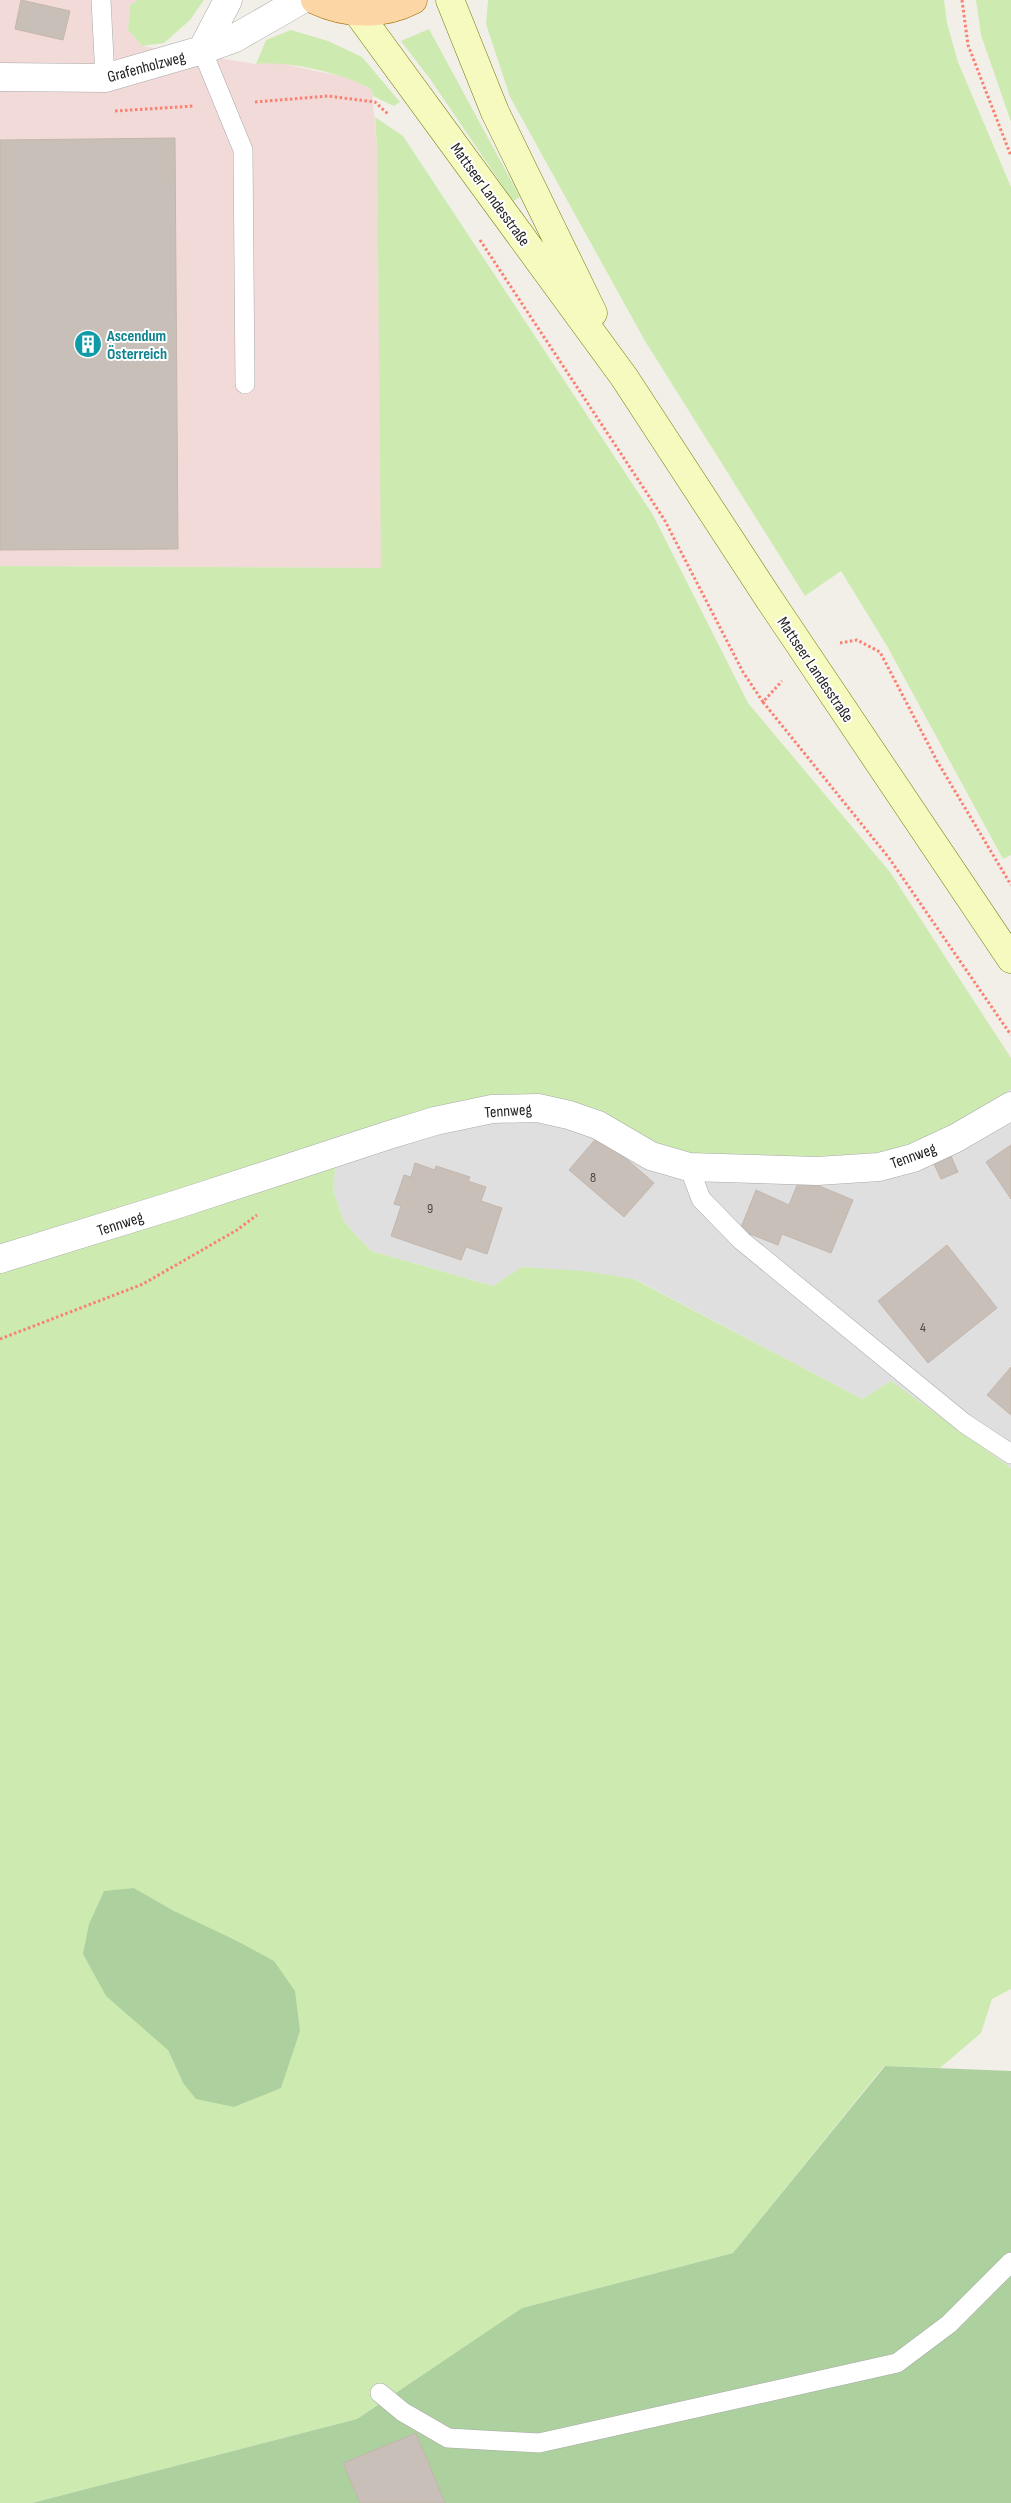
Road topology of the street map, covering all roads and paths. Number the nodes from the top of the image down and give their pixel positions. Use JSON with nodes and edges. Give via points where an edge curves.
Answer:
{"nodes":[{"id":1,"x":101,"y":0,"type":"edge"},
{"id":2,"x":228,"y":0,"type":"edge"},
{"id":3,"x":301,"y":0,"type":"edge"},
{"id":4,"x":315,"y":0,"type":"edge"},
{"id":5,"x":413,"y":0,"type":"edge"},
{"id":6,"x":450,"y":0,"type":"edge"},
{"id":7,"x":962,"y":0,"type":"edge"},
{"id":8,"x":357,"y":12,"type":"junction"},
{"id":9,"x":202,"y":50,"type":"junction"},
{"id":10,"x":0,"y":77,"type":"edge"},
{"id":11,"x":105,"y":78,"type":"junction"},
{"id":12,"x":224,"y":104,"type":"junction"},
{"id":13,"x":107,"y":111,"type":"dead end"},
{"id":14,"x":389,"y":115,"type":"dead end"},
{"id":15,"x":1011,"y":156,"type":"edge"},
{"id":16,"x":475,"y":233,"type":"dead end"},
{"id":17,"x":624,"y":377,"type":"junction"},
{"id":18,"x":245,"y":384,"type":"dead end"},
{"id":19,"x":840,"y":643,"type":"dead end"},
{"id":20,"x":782,"y":681,"type":"dead end"},
{"id":21,"x":763,"y":702,"type":"junction"},
{"id":22,"x":1011,"y":885,"type":"edge"},
{"id":23,"x":1011,"y":959,"type":"edge"},
{"id":24,"x":1011,"y":1035,"type":"edge"},
{"id":25,"x":1011,"y":1106,"type":"edge"},
{"id":26,"x":689,"y":1168,"type":"junction"},
{"id":27,"x":260,"y":1213,"type":"dead end"},
{"id":28,"x":0,"y":1259,"type":"edge"},
{"id":29,"x":0,"y":1339,"type":"edge"},
{"id":30,"x":1011,"y":1454,"type":"edge"},
{"id":31,"x":1011,"y":2262,"type":"edge"},
{"id":32,"x":380,"y":2393,"type":"dead end"}],
"edges":[{"from":1,"to":11,"type":"lane"},
{"from":2,"to":9,"type":"street","name":"Grafenholzweg"},
{"from":3,"to":9,"type":"street","name":"Grafenholzweg","via":[[236,38]]},
{"from":4,"to":8,"type":"main road"},
{"from":5,"to":8,"type":"main road","via":[[380,11]]},
{"from":6,"to":17,"type":"main road","name":"Mattseer Landesstraße","via":[[495,112]]},
{"from":7,"to":15,"type":"path","via":[[968,45]]},
{"from":8,"to":17,"type":"main road","name":"Mattseer Landesstraße"},
{"from":9,"to":11,"type":"street","name":"Grafenholzweg"},
{"from":9,"to":12,"type":"lane"},
{"from":10,"to":11,"type":"street","name":"Grafenholzweg"},
{"from":12,"to":13,"type":"path"},
{"from":12,"to":14,"type":"path","via":[[328,96],[375,102]]},
{"from":12,"to":18,"type":"lane","via":[[243,150]]},
{"from":16,"to":21,"type":"path","via":[[664,519],[743,672]]},
{"from":17,"to":23,"type":"main road","name":"Mattseer Landesstraße"},
{"from":19,"to":22,"type":"path","via":[[857,640],[880,652],[937,761]]},
{"from":20,"to":21,"type":"path"},
{"from":21,"to":24,"type":"path","via":[[889,858]]},
{"from":25,"to":26,"type":"street","name":"Tennweg","via":[[913,1158],[879,1167],[817,1171]]},
{"from":26,"to":28,"type":"street","name":"Tennweg","via":[[651,1156],[598,1125],[569,1115],[538,1108],[492,1109],[416,1126]]},
{"from":26,"to":30,"type":"lane","via":[[701,1199],[742,1242],[964,1423]]},
{"from":27,"to":29,"type":"path","via":[[237,1230],[142,1284]]},
{"from":31,"to":32,"type":"lane","via":[[949,2324],[897,2363],[539,2443],[448,2438],[403,2412]]}]}
